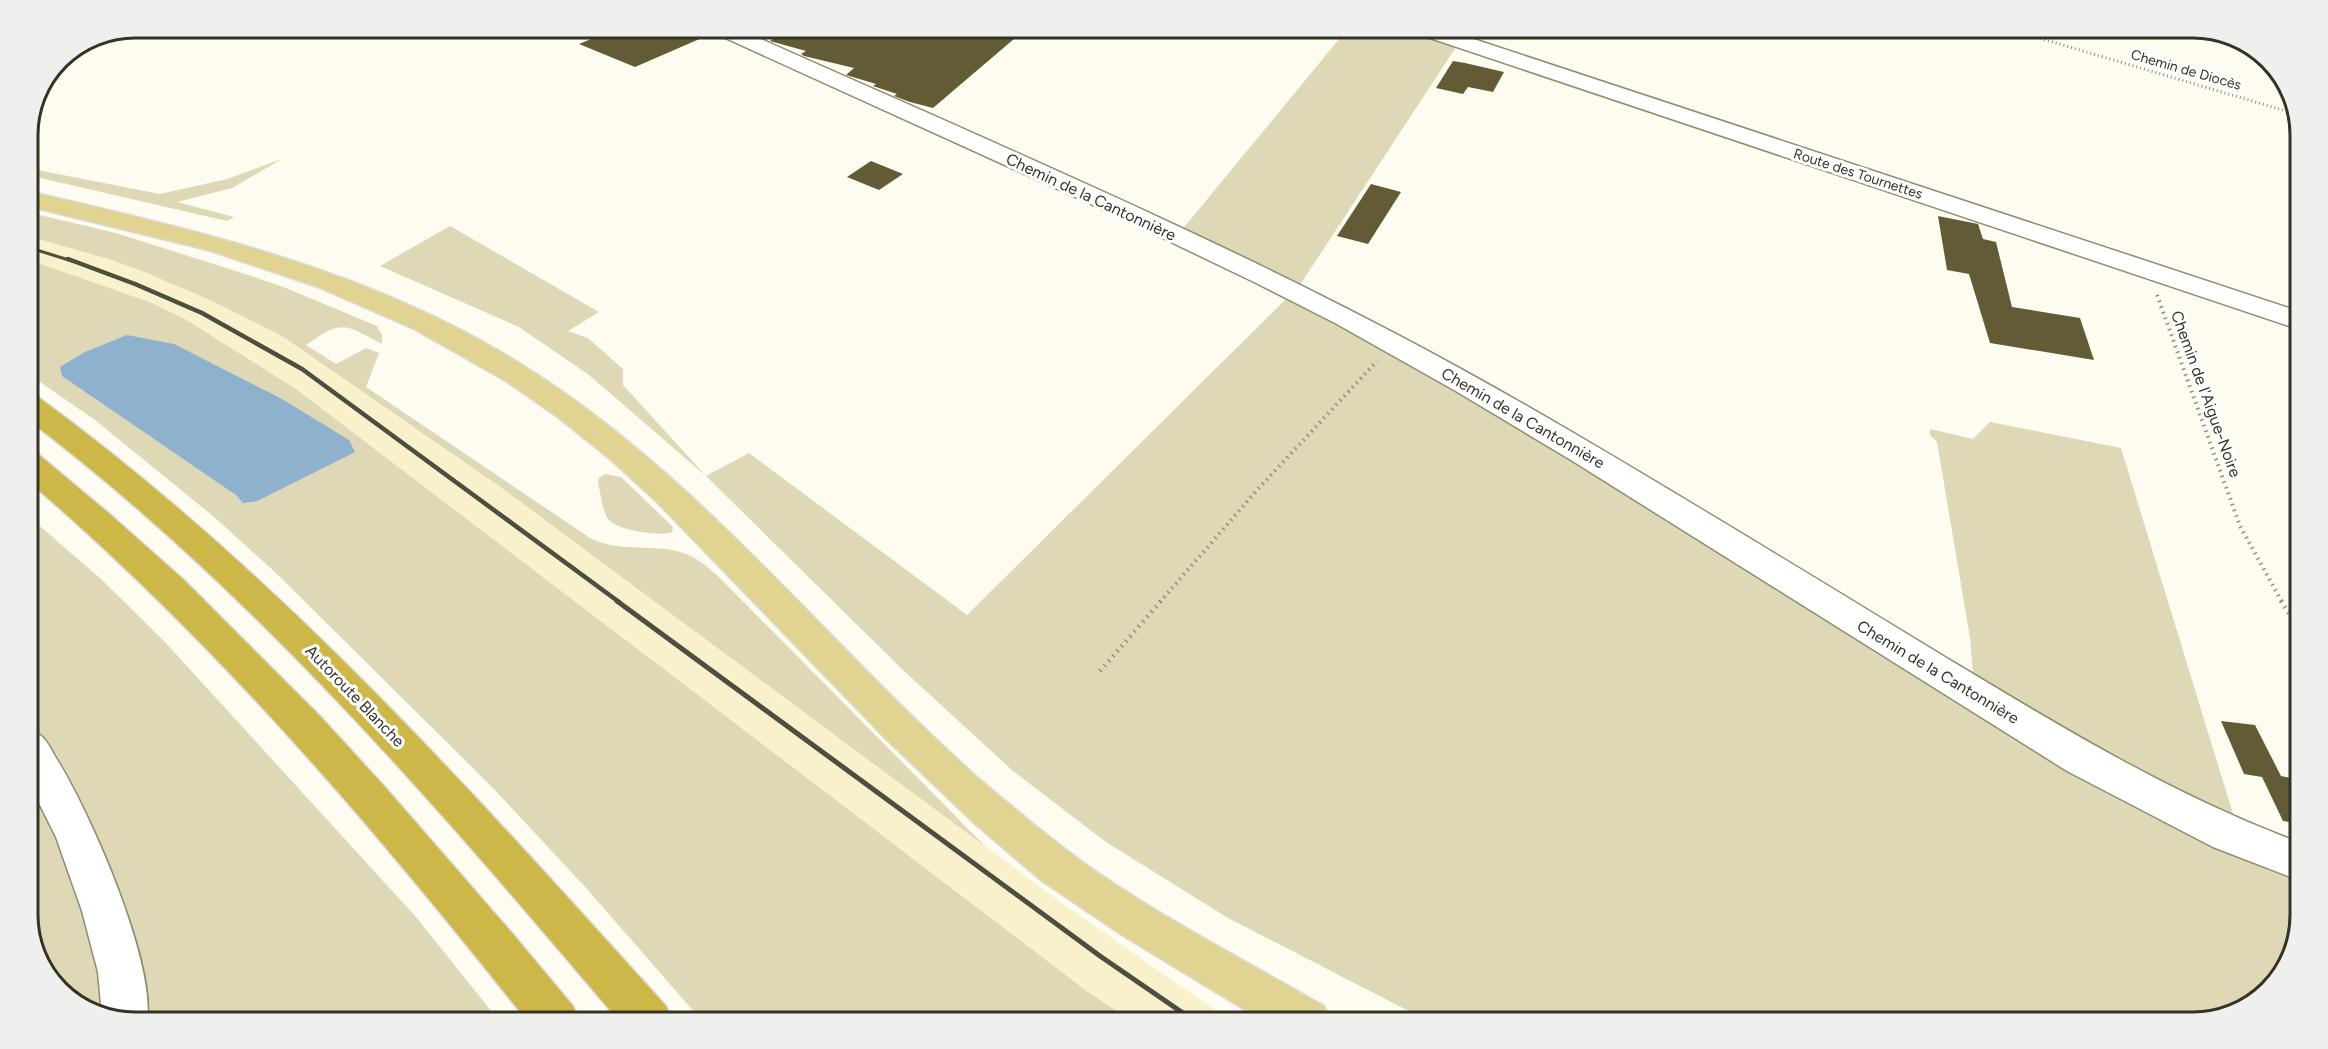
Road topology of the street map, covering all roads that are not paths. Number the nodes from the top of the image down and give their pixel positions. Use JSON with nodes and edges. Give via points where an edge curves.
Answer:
{"nodes":[{"id":1,"x":741,"y":38,"type":"edge"},
{"id":2,"x":1449,"y":38,"type":"edge"},
{"id":3,"x":38,"y":201,"type":"edge"},
{"id":4,"x":2290,"y":317,"type":"edge"},
{"id":5,"x":38,"y":413,"type":"edge"},
{"id":6,"x":38,"y":471,"type":"edge"},
{"id":7,"x":38,"y":766,"type":"edge"},
{"id":8,"x":2290,"y":858,"type":"edge"},
{"id":9,"x":125,"y":1011,"type":"edge"},
{"id":10,"x":549,"y":1012,"type":"edge"},
{"id":11,"x":641,"y":1012,"type":"edge"},
{"id":12,"x":1291,"y":1012,"type":"edge"}],
"edges":[{"from":1,"to":8,"type":"street","name":"Chemin de la Cantonnière","via":[[1264,276],[1393,344],[1582,452],[2081,759],[2227,834]]},
{"from":2,"to":4,"type":"street","name":"Route des Tournettes"},
{"from":3,"to":12,"type":"main road","via":[[164,231],[325,279],[440,330],[519,376],[654,478],[896,726],[1023,839],[1080,884],[1134,919]]},
{"from":5,"to":11,"type":"highway","name":"Autoroute Blanche","via":[[162,511],[297,637],[380,721]]},
{"from":6,"to":10,"type":"highway","via":[[116,537],[250,669],[414,850]]},
{"from":7,"to":9,"type":"street","via":[[80,840],[119,960]]}]}
